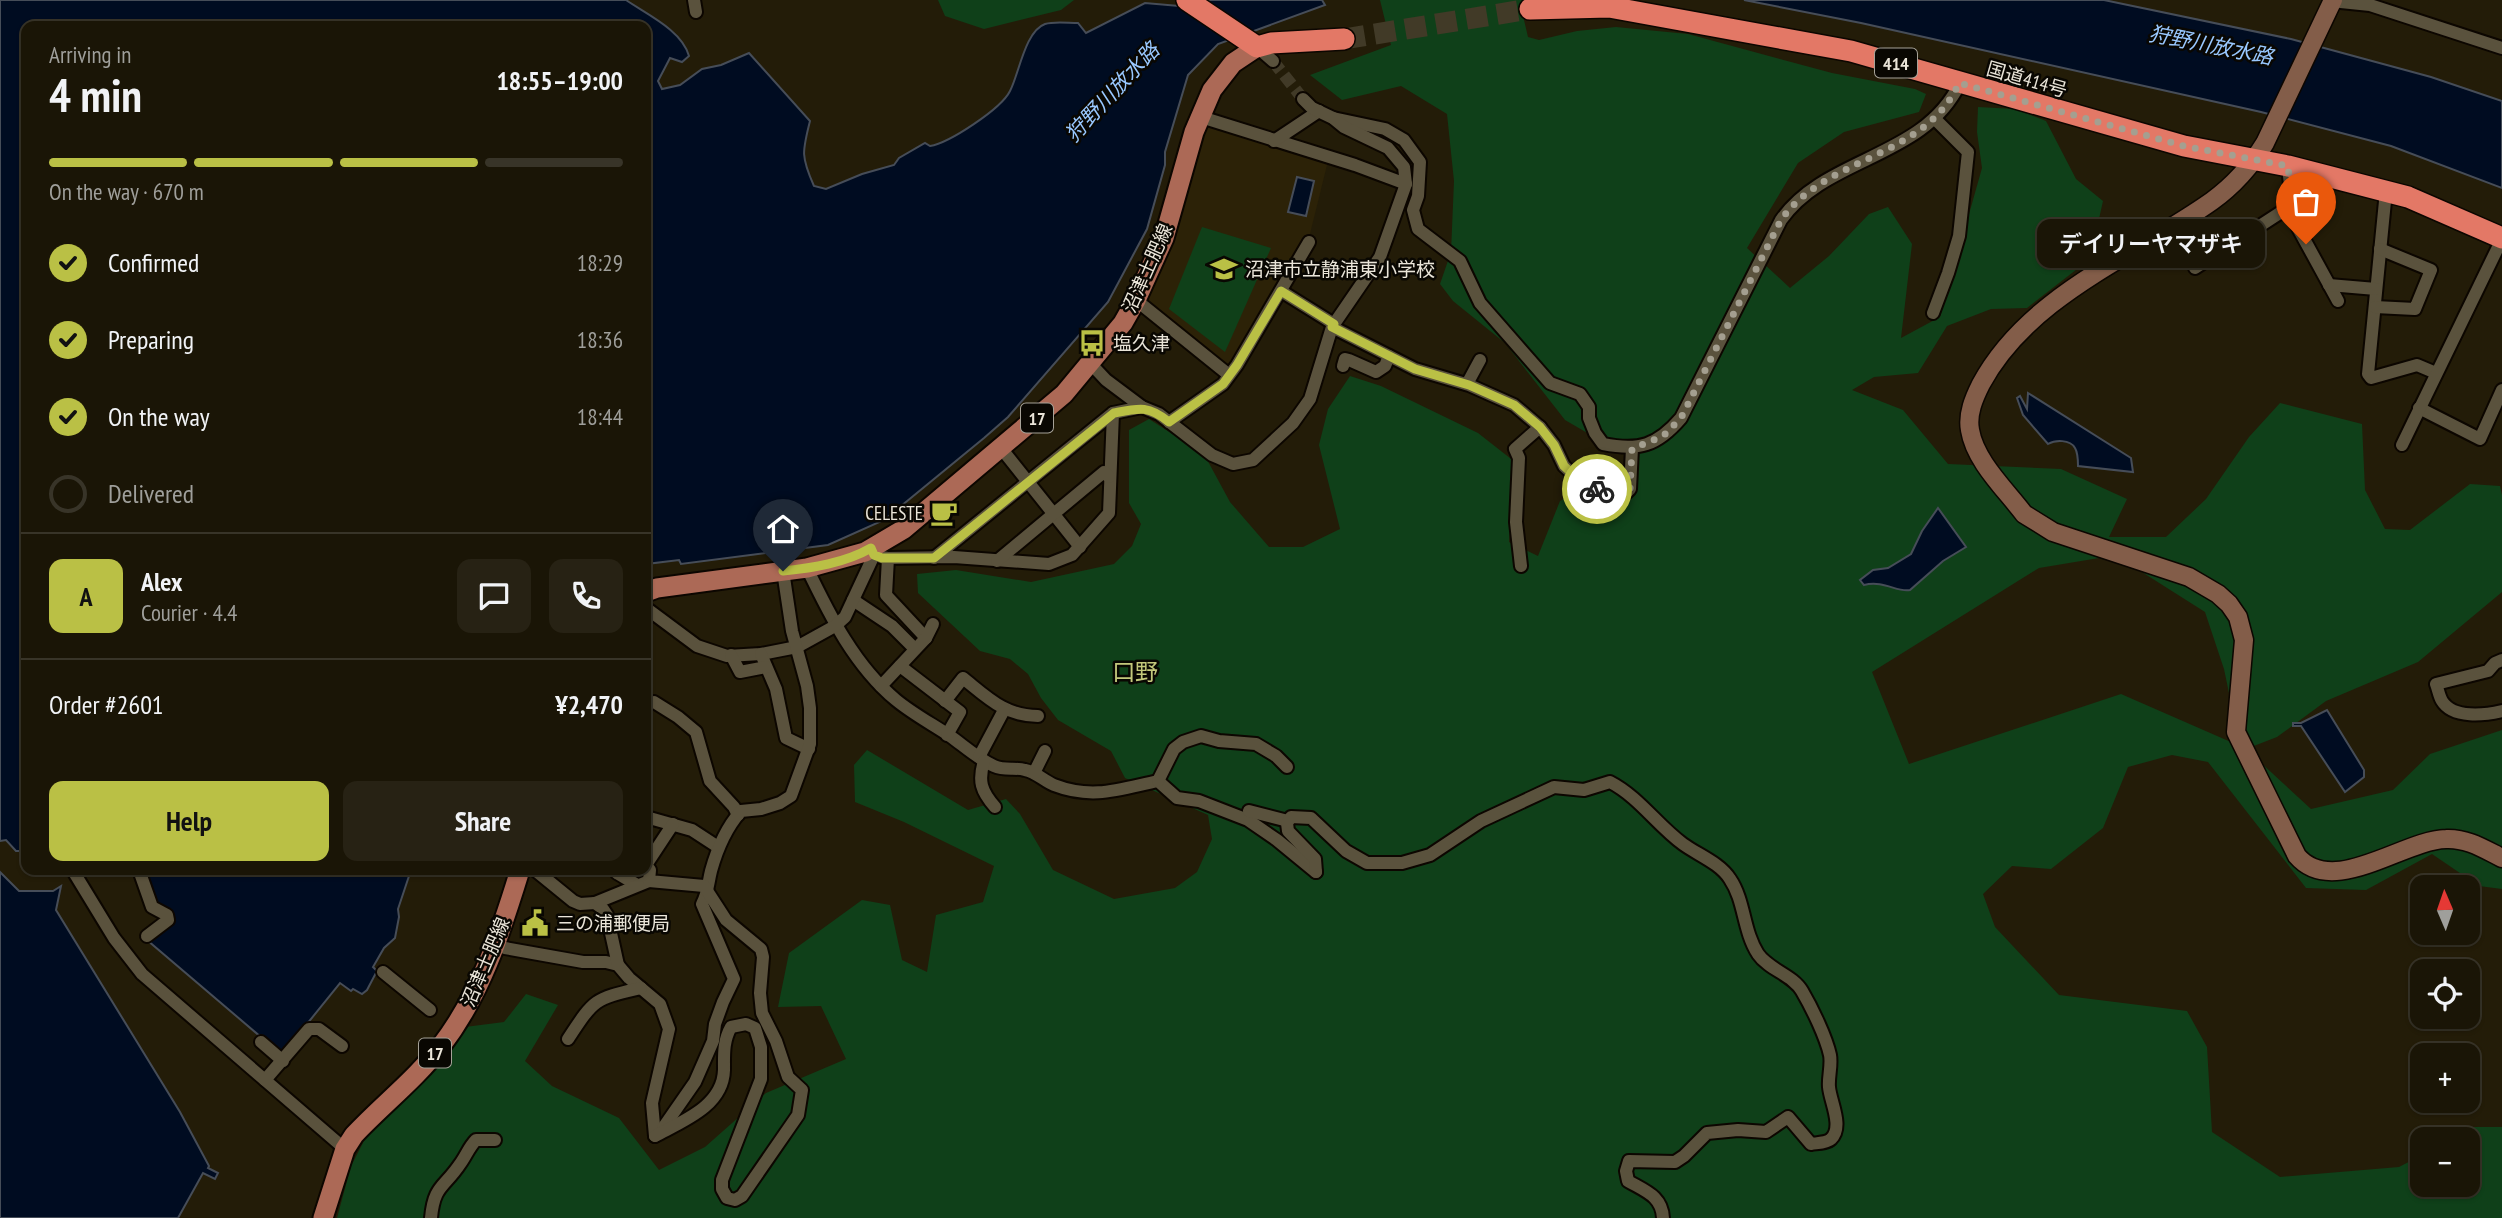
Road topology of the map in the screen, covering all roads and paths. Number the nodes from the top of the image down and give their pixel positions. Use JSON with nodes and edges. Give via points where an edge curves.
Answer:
{"nodes":[{"id":1,"x":1187,"y":0,"type":"edge"},
{"id":2,"x":1610,"y":4,"type":"edge"},
{"id":3,"x":2327,"y":4,"type":"edge"},
{"id":4,"x":1530,"y":9,"type":"tunnel mouth"},
{"id":5,"x":1344,"y":38,"type":"tunnel mouth"},
{"id":6,"x":2502,"y":48,"type":"edge"},
{"id":7,"x":1259,"y":49,"type":"junction"},
{"id":8,"x":1959,"y":83,"type":"junction"},
{"id":9,"x":1303,"y":99,"type":"tunnel mouth"},
{"id":10,"x":1318,"y":111,"type":"junction"},
{"id":11,"x":1201,"y":117,"type":"junction"},
{"id":12,"x":1333,"y":118,"type":"junction"},
{"id":13,"x":1935,"y":119,"type":"junction"},
{"id":14,"x":1274,"y":141,"type":"junction"},
{"id":15,"x":2260,"y":151,"type":"junction"},
{"id":16,"x":2288,"y":166,"type":"junction"},
{"id":17,"x":1406,"y":184,"type":"junction"},
{"id":18,"x":2386,"y":191,"type":"junction"},
{"id":19,"x":2292,"y":205,"type":"junction"},
{"id":20,"x":2502,"y":238,"type":"edge"},
{"id":21,"x":1309,"y":242,"type":"dead end"},
{"id":22,"x":2380,"y":249,"type":"junction"},
{"id":23,"x":2195,"y":268,"type":"dead end"},
{"id":24,"x":2329,"y":285,"type":"junction"},
{"id":25,"x":2376,"y":289,"type":"junction"},
{"id":26,"x":1281,"y":291,"type":"junction"},
{"id":27,"x":1136,"y":300,"type":"junction"},
{"id":28,"x":2338,"y":300,"type":"dead end"},
{"id":29,"x":2375,"y":307,"type":"junction"},
{"id":30,"x":1933,"y":313,"type":"dead end"},
{"id":31,"x":1333,"y":325,"type":"junction"},
{"id":32,"x":1389,"y":356,"type":"junction"},
{"id":33,"x":1480,"y":360,"type":"dead end"},
{"id":34,"x":1091,"y":364,"type":"junction"},
{"id":35,"x":1343,"y":366,"type":"dead end"},
{"id":36,"x":2436,"y":373,"type":"junction"},
{"id":37,"x":1229,"y":375,"type":"junction"},
{"id":38,"x":1467,"y":384,"type":"junction"},
{"id":39,"x":2502,"y":390,"type":"edge"},
{"id":40,"x":1142,"y":407,"type":"junction"},
{"id":41,"x":2419,"y":408,"type":"junction"},
{"id":42,"x":1114,"y":413,"type":"junction"},
{"id":43,"x":1169,"y":422,"type":"junction"},
{"id":44,"x":1540,"y":427,"type":"junction"},
{"id":45,"x":2402,"y":445,"type":"dead end"},
{"id":46,"x":1001,"y":448,"type":"junction"},
{"id":47,"x":1632,"y":449,"type":"junction"},
{"id":48,"x":1109,"y":477,"type":"junction"},
{"id":49,"x":1029,"y":481,"type":"junction"},
{"id":50,"x":1054,"y":513,"type":"junction"},
{"id":51,"x":1080,"y":547,"type":"junction"},
{"id":52,"x":878,"y":554,"type":"junction"},
{"id":53,"x":934,"y":558,"type":"junction"},
{"id":54,"x":1523,"y":559,"type":"dead end"},
{"id":55,"x":997,"y":561,"type":"junction"},
{"id":56,"x":807,"y":568,"type":"junction"},
{"id":57,"x":783,"y":571,"type":"junction"},
{"id":58,"x":651,"y":590,"type":"edge"},
{"id":59,"x":853,"y":600,"type":"junction"},
{"id":60,"x":651,"y":612,"type":"edge"},
{"id":61,"x":933,"y":624,"type":"dead end"},
{"id":62,"x":835,"y":626,"type":"junction"},
{"id":63,"x":926,"y":638,"type":"junction"},
{"id":64,"x":797,"y":647,"type":"junction"},
{"id":65,"x":915,"y":649,"type":"junction"},
{"id":66,"x":764,"y":660,"type":"junction"},
{"id":67,"x":2502,"y":660,"type":"edge"},
{"id":68,"x":900,"y":666,"type":"junction"},
{"id":69,"x":881,"y":686,"type":"junction"},
{"id":70,"x":945,"y":701,"type":"junction"},
{"id":71,"x":654,"y":702,"type":"dead end"},
{"id":72,"x":1004,"y":710,"type":"junction"},
{"id":73,"x":2502,"y":711,"type":"edge"},
{"id":74,"x":1038,"y":716,"type":"dead end"},
{"id":75,"x":947,"y":735,"type":"junction"},
{"id":76,"x":809,"y":748,"type":"junction"},
{"id":77,"x":1045,"y":751,"type":"dead end"},
{"id":78,"x":981,"y":759,"type":"junction"},
{"id":79,"x":1287,"y":767,"type":"dead end"},
{"id":80,"x":1034,"y":774,"type":"junction"},
{"id":81,"x":1158,"y":781,"type":"junction"},
{"id":82,"x":995,"y":807,"type":"dead end"},
{"id":83,"x":1249,"y":811,"type":"dead end"},
{"id":84,"x":738,"y":815,"type":"junction"},
{"id":85,"x":651,"y":818,"type":"edge"},
{"id":86,"x":1289,"y":821,"type":"junction"},
{"id":87,"x":673,"y":824,"type":"junction"},
{"id":88,"x":718,"y":847,"type":"junction"},
{"id":89,"x":651,"y":857,"type":"edge"},
{"id":90,"x":2502,"y":858,"type":"edge"},
{"id":91,"x":76,"y":875,"type":"edge"},
{"id":92,"x":141,"y":875,"type":"edge"},
{"id":93,"x":518,"y":875,"type":"edge"},
{"id":94,"x":541,"y":875,"type":"edge"},
{"id":95,"x":622,"y":875,"type":"edge"},
{"id":96,"x":647,"y":875,"type":"edge"},
{"id":97,"x":643,"y":883,"type":"junction"},
{"id":98,"x":708,"y":893,"type":"junction"},
{"id":99,"x":595,"y":903,"type":"junction"},
{"id":100,"x":147,"y":936,"type":"dead end"},
{"id":101,"x":496,"y":944,"type":"junction"},
{"id":102,"x":618,"y":965,"type":"junction"},
{"id":103,"x":383,"y":972,"type":"dead end"},
{"id":104,"x":641,"y":988,"type":"junction"},
{"id":105,"x":429,"y":1010,"type":"dead end"},
{"id":106,"x":568,"y":1039,"type":"dead end"},
{"id":107,"x":261,"y":1042,"type":"dead end"},
{"id":108,"x":342,"y":1046,"type":"dead end"},
{"id":109,"x":283,"y":1061,"type":"junction"},
{"id":110,"x":265,"y":1080,"type":"junction"},
{"id":111,"x":656,"y":1136,"type":"junction"},
{"id":112,"x":495,"y":1140,"type":"dead end"},
{"id":113,"x":345,"y":1149,"type":"junction"},
{"id":114,"x":323,"y":1218,"type":"edge"},
{"id":115,"x":431,"y":1218,"type":"edge"},
{"id":116,"x":1663,"y":1218,"type":"edge"}],
"edges":[{"from":1,"to":7,"type":"highway"},
{"from":2,"to":4,"type":"highway","name":"国道414号","number":"414"},
{"from":2,"to":8,"type":"highway","name":"国道414号","number":"414","via":[[1822,45]]},
{"from":3,"to":6,"type":"street","via":[[2370,5]]},
{"from":3,"to":15,"type":"street"},
{"from":5,"to":7,"type":"highway","via":[[1271,43]]},
{"from":7,"to":11,"type":"main road","name":"沼津土肥線","number":"17","via":[[1233,63],[1212,90]]},
{"from":8,"to":13,"type":"street"},
{"from":8,"to":15,"type":"highway","name":"国道414号","number":"414","via":[[2184,146]]},
{"from":9,"to":10,"type":"street"},
{"from":10,"to":12,"type":"street"},
{"from":10,"to":14,"type":"street"},
{"from":11,"to":14,"type":"street"},
{"from":11,"to":27,"type":"main road","name":"沼津土肥線","number":"17","via":[[1164,238]]},
{"from":12,"to":17,"type":"street","via":[[1388,148],[1404,167]]},
{"from":12,"to":47,"type":"street","via":[[1385,129],[1404,140],[1420,162],[1413,210],[1418,229],[1460,261],[1480,303],[1550,383],[1580,394],[1603,444]]},
{"from":13,"to":30,"type":"street","via":[[1968,152],[1959,236]]},
{"from":13,"to":47,"type":"street","via":[[1900,144],[1793,203],[1681,418],[1663,436]]},
{"from":14,"to":17,"type":"street"},
{"from":15,"to":16,"type":"highway","name":"国道414号","number":"414"},
{"from":15,"to":90,"type":"street","via":[[2238,180],[2213,201],[2062,296],[2024,329],[1974,398],[1969,428],[1973,443],[2032,521],[2189,577],[2229,604],[2244,640],[2236,732],[2303,863],[2322,870],[2347,870],[2444,839],[2465,840]]},
{"from":16,"to":18,"type":"highway","name":"国道414号","number":"414"},
{"from":16,"to":19,"type":"street"},
{"from":17,"to":31,"type":"street","via":[[1380,257]]},
{"from":18,"to":20,"type":"highway","name":"国道414号","number":"414","via":[[2425,203]]},
{"from":18,"to":22,"type":"street"},
{"from":19,"to":23,"type":"street"},
{"from":19,"to":24,"type":"street","via":[[2298,228]]},
{"from":20,"to":36,"type":"street"},
{"from":21,"to":26,"type":"street"},
{"from":22,"to":25,"type":"street"},
{"from":22,"to":29,"type":"street","via":[[2431,270],[2414,309]]},
{"from":24,"to":25,"type":"street"},
{"from":24,"to":28,"type":"street"},
{"from":25,"to":29,"type":"street"},
{"from":26,"to":31,"type":"street"},
{"from":26,"to":37,"type":"street"},
{"from":27,"to":34,"type":"main road","name":"沼津土肥線","number":"17"},
{"from":27,"to":37,"type":"street"},
{"from":29,"to":36,"type":"street","via":[[2371,378],[2417,365]]},
{"from":31,"to":32,"type":"street"},
{"from":31,"to":43,"type":"street","via":[[1310,399],[1293,423],[1253,460],[1233,464],[1222,460]]},
{"from":32,"to":35,"type":"street","via":[[1376,372],[1345,359]]},
{"from":32,"to":38,"type":"street"},
{"from":33,"to":38,"type":"street"},
{"from":34,"to":40,"type":"street"},
{"from":34,"to":46,"type":"main road","name":"沼津土肥線","number":"17","via":[[1064,394]]},
{"from":36,"to":41,"type":"street"},
{"from":37,"to":43,"type":"street"},
{"from":38,"to":44,"type":"street","via":[[1514,405]]},
{"from":39,"to":41,"type":"street","via":[[2480,439]]},
{"from":40,"to":42,"type":"street"},
{"from":40,"to":43,"type":"street"},
{"from":41,"to":45,"type":"street"},
{"from":42,"to":48,"type":"street"},
{"from":42,"to":49,"type":"street"},
{"from":44,"to":47,"type":"street","via":[[1571,473],[1614,497],[1630,489]]},
{"from":44,"to":54,"type":"street","via":[[1515,449],[1519,458],[1516,523]]},
{"from":46,"to":49,"type":"street"},
{"from":46,"to":52,"type":"main road","name":"沼津土肥線","number":"17"},
{"from":48,"to":50,"type":"street","via":[[1104,472]]},
{"from":48,"to":51,"type":"street","via":[[1109,513]]},
{"from":49,"to":50,"type":"street"},
{"from":49,"to":53,"type":"street"},
{"from":50,"to":51,"type":"street"},
{"from":50,"to":55,"type":"street"},
{"from":51,"to":55,"type":"street","via":[[1049,564]]},
{"from":52,"to":53,"type":"street"},
{"from":52,"to":56,"type":"main road","name":"沼津土肥線","number":"17"},
{"from":52,"to":59,"type":"street"},
{"from":52,"to":63,"type":"street","via":[[886,595]]},
{"from":53,"to":55,"type":"street"},
{"from":56,"to":57,"type":"main road","name":"沼津土肥線","number":"17"},
{"from":56,"to":62,"type":"street"},
{"from":57,"to":58,"type":"main road","name":"沼津土肥線","number":"17"},
{"from":57,"to":64,"type":"street"},
{"from":59,"to":62,"type":"street"},
{"from":59,"to":65,"type":"street","via":[[892,625]]},
{"from":60,"to":66,"type":"street","via":[[697,646]]},
{"from":61,"to":63,"type":"street"},
{"from":62,"to":64,"type":"street"},
{"from":62,"to":69,"type":"street"},
{"from":63,"to":65,"type":"street"},
{"from":64,"to":66,"type":"street"},
{"from":64,"to":76,"type":"street","via":[[810,708]]},
{"from":65,"to":68,"type":"street"},
{"from":66,"to":76,"type":"street","via":[[776,688],[786,738]]},
{"from":67,"to":73,"type":"street","via":[[2488,671],[2436,684],[2449,709],[2469,714]]},
{"from":68,"to":69,"type":"street"},
{"from":68,"to":70,"type":"street"},
{"from":69,"to":75,"type":"street"},
{"from":70,"to":72,"type":"street","via":[[963,678]]},
{"from":70,"to":75,"type":"street","via":[[960,712]]},
{"from":71,"to":84,"type":"street","via":[[696,732],[712,785]]},
{"from":72,"to":74,"type":"street"},
{"from":72,"to":78,"type":"street"},
{"from":75,"to":78,"type":"street"},
{"from":76,"to":84,"type":"street","via":[[791,796]]},
{"from":77,"to":80,"type":"street"},
{"from":78,"to":80,"type":"street","via":[[1005,770],[1026,769]]},
{"from":78,"to":82,"type":"street","via":[[980,784]]},
{"from":79,"to":81,"type":"street","via":[[1256,744],[1201,736],[1174,749]]},
{"from":80,"to":81,"type":"street","via":[[1051,784],[1095,793],[1119,792]]},
{"from":81,"to":86,"type":"street","via":[[1177,798],[1199,801],[1248,820],[1315,872],[1315,859],[1288,831]]},
{"from":83,"to":86,"type":"street"},
{"from":84,"to":88,"type":"street"},
{"from":85,"to":87,"type":"street"},
{"from":86,"to":116,"type":"street","via":[[1291,817],[1311,818],[1367,863],[1402,863],[1430,855],[1481,821],[1554,787],[1584,790],[1610,782],[1626,790],[1682,843],[1730,877],[1757,953],[1801,988],[1831,1056],[1829,1089],[1835,1134],[1826,1142],[1811,1144],[1788,1117],[1766,1132],[1707,1133],[1675,1162],[1629,1161],[1628,1181],[1655,1196]]},
{"from":87,"to":88,"type":"street"},
{"from":87,"to":89,"type":"street"},
{"from":88,"to":98,"type":"street"},
{"from":91,"to":110,"type":"street","via":[[142,974]]},
{"from":92,"to":100,"type":"street","via":[[152,907],[168,920]]},
{"from":93,"to":101,"type":"main road","name":"沼津土肥線","number":"17"},
{"from":94,"to":99,"type":"street","via":[[573,901]]},
{"from":95,"to":97,"type":"street"},
{"from":96,"to":97,"type":"street"},
{"from":97,"to":98,"type":"street","via":[[704,887]]},
{"from":97,"to":99,"type":"street"},
{"from":98,"to":111,"type":"street","via":[[702,904],[734,979],[695,1082]]},
{"from":98,"to":111,"type":"street","via":[[726,920],[761,949],[762,1013],[788,1077],[802,1090],[801,1108],[741,1196],[727,1198],[722,1181],[761,1079],[761,1047],[755,1028],[747,1024],[732,1027],[727,1035],[724,1074],[713,1101]]},
{"from":99,"to":102,"type":"street","via":[[607,915]]},
{"from":101,"to":102,"type":"street"},
{"from":101,"to":113,"type":"main road","name":"沼津土肥線","number":"17","via":[[473,997],[446,1039]]},
{"from":102,"to":104,"type":"street"},
{"from":103,"to":105,"type":"street"},
{"from":104,"to":106,"type":"street","via":[[597,1000]]},
{"from":104,"to":111,"type":"street","via":[[660,1004],[669,1029],[652,1103]]},
{"from":107,"to":109,"type":"street"},
{"from":108,"to":109,"type":"street","via":[[314,1027]]},
{"from":109,"to":110,"type":"street"},
{"from":110,"to":113,"type":"street"},
{"from":112,"to":115,"type":"street","via":[[476,1140],[468,1148],[435,1195]]},
{"from":113,"to":114,"type":"main road","name":"沼津土肥線","number":"17"}]}
